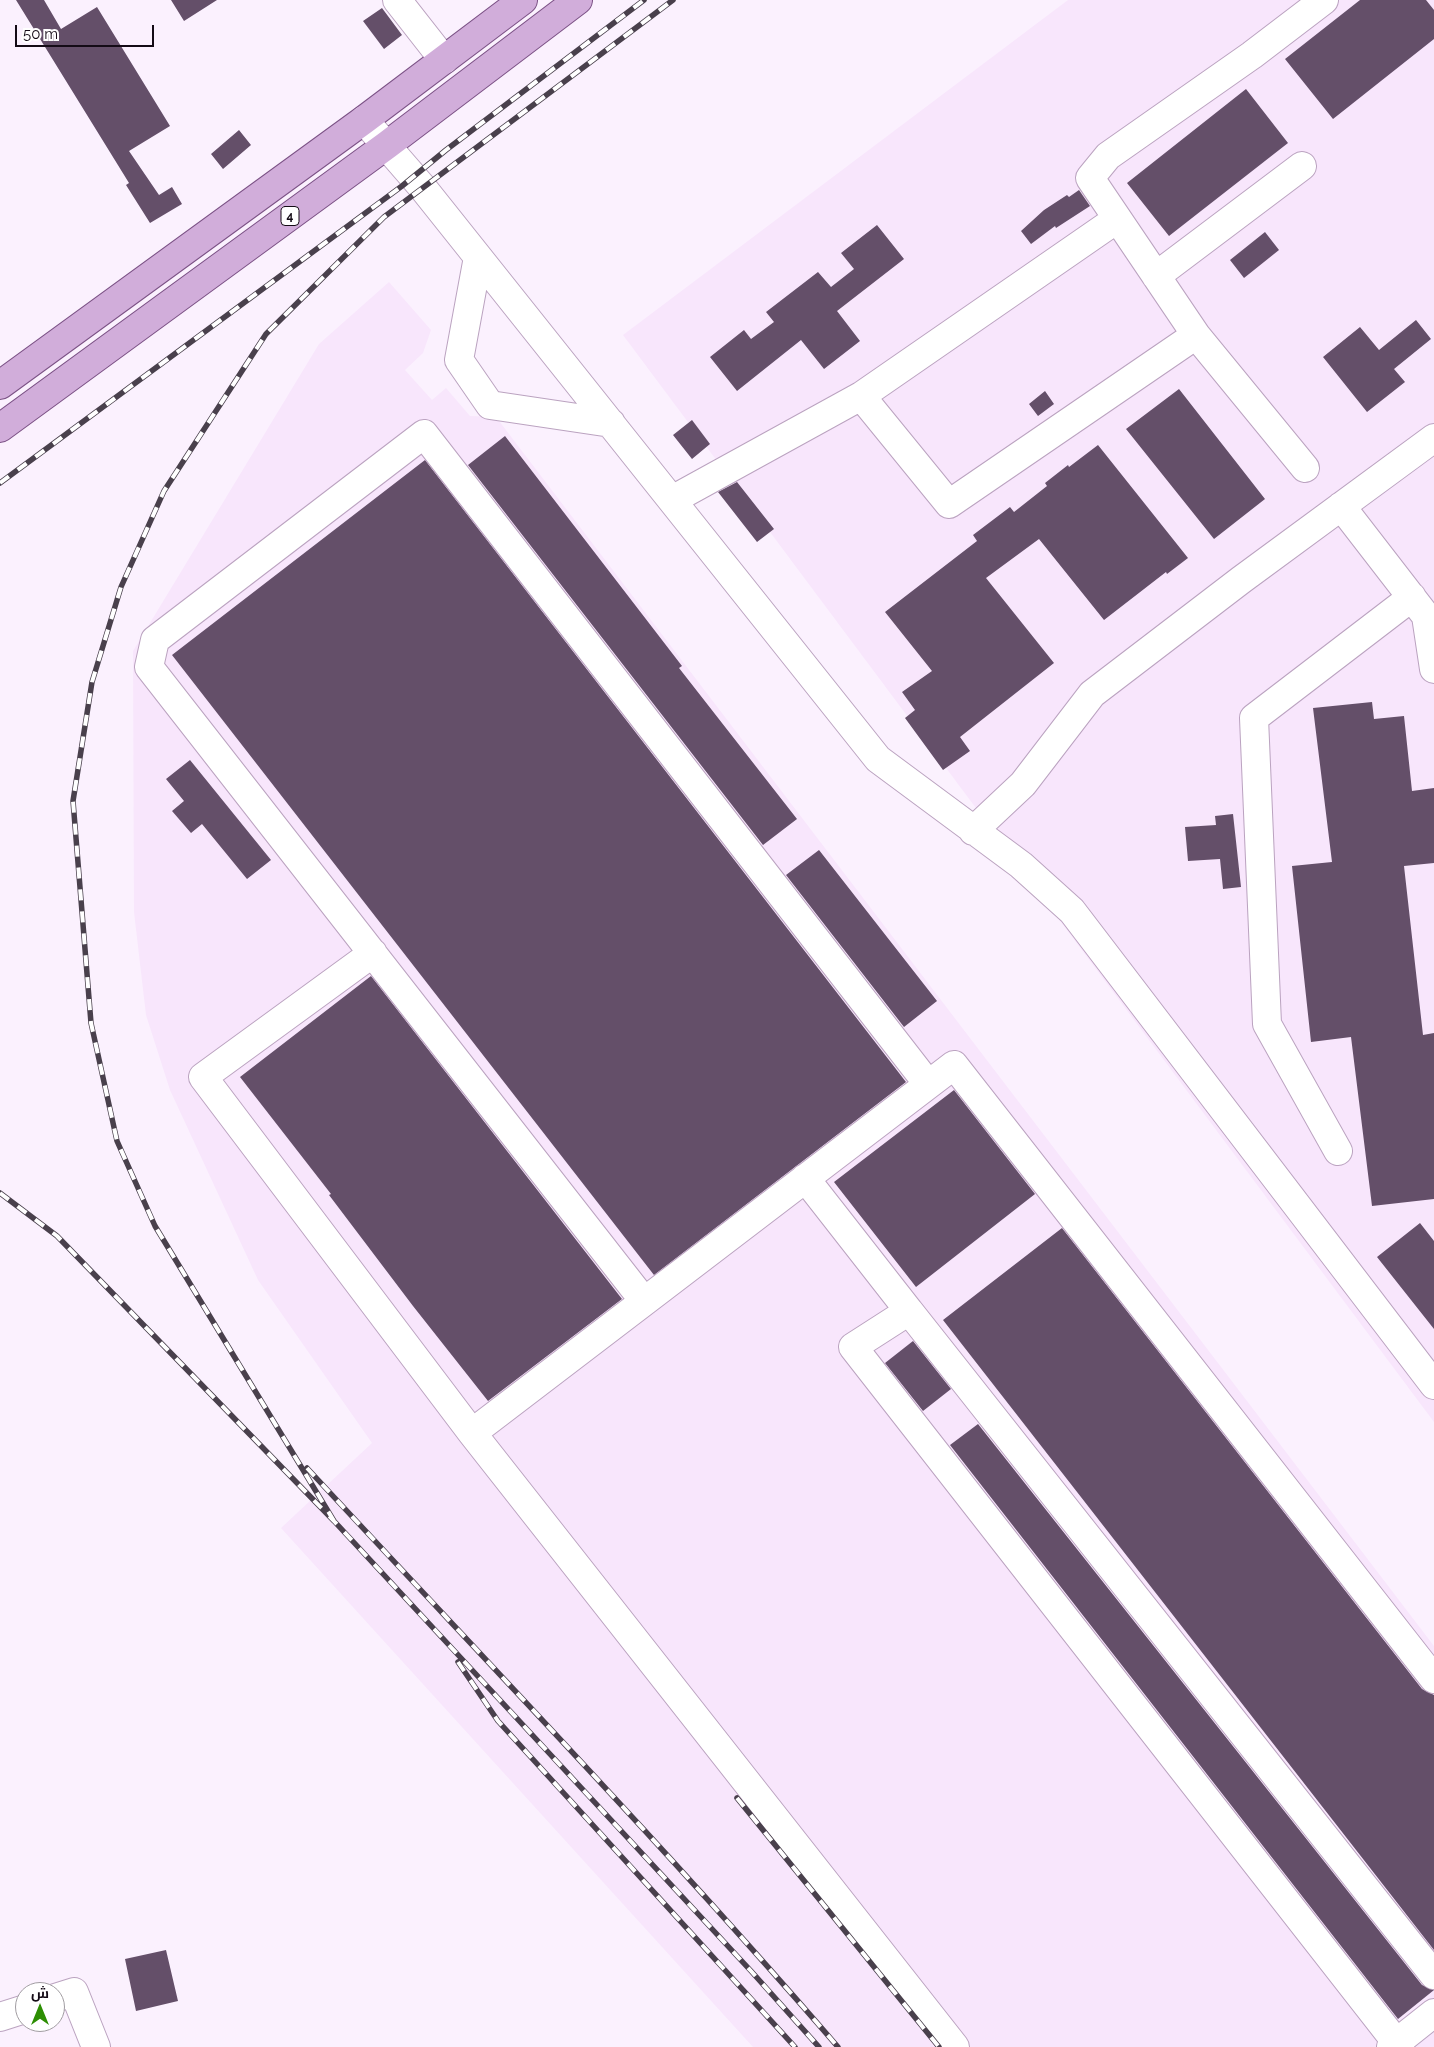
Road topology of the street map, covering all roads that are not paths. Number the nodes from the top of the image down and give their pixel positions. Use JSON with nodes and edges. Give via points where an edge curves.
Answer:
{"nodes":[{"id":1,"x":397,"y":0,"type":"edge"},
{"id":2,"x":523,"y":0,"type":"edge"},
{"id":3,"x":578,"y":0,"type":"edge"},
{"id":4,"x":1324,"y":0,"type":"edge"},
{"id":5,"x":444,"y":60,"type":"junction"},
{"id":6,"x":364,"y":120,"type":"junction"},
{"id":7,"x":386,"y":145,"type":"junction"},
{"id":8,"x":1302,"y":166,"type":"dead end"},
{"id":9,"x":1117,"y":219,"type":"junction"},
{"id":10,"x":478,"y":257,"type":"junction"},
{"id":11,"x":1156,"y":276,"type":"junction"},
{"id":12,"x":1196,"y":335,"type":"junction"},
{"id":13,"x":0,"y":385,"type":"edge"},
{"id":14,"x":861,"y":396,"type":"junction"},
{"id":15,"x":611,"y":423,"type":"junction"},
{"id":16,"x":0,"y":428,"type":"edge"},
{"id":17,"x":1434,"y":438,"type":"edge"},
{"id":18,"x":1305,"y":468,"type":"dead end"},
{"id":19,"x":672,"y":500,"type":"junction"},
{"id":20,"x":1341,"y":506,"type":"junction"},
{"id":21,"x":1412,"y":597,"type":"junction"},
{"id":22,"x":1434,"y":669,"type":"edge"},
{"id":23,"x":973,"y":831,"type":"junction"},
{"id":24,"x":373,"y":953,"type":"junction"},
{"id":25,"x":928,"y":1084,"type":"junction"},
{"id":26,"x":1338,"y":1151,"type":"dead end"},
{"id":27,"x":805,"y":1178,"type":"junction"},
{"id":28,"x":644,"y":1301,"type":"junction"},
{"id":29,"x":909,"y":1311,"type":"junction"},
{"id":30,"x":1434,"y":1385,"type":"edge"},
{"id":31,"x":472,"y":1433,"type":"junction"},
{"id":32,"x":1434,"y":1678,"type":"edge"},
{"id":33,"x":1434,"y":1975,"type":"edge"},
{"id":34,"x":65,"y":1995,"type":"edge"},
{"id":35,"x":15,"y":2012,"type":"edge"},
{"id":36,"x":1434,"y":2013,"type":"edge"},
{"id":37,"x":0,"y":2017,"type":"edge"},
{"id":38,"x":1396,"y":2046,"type":"edge"},
{"id":39,"x":96,"y":2047,"type":"edge"},
{"id":40,"x":955,"y":2047,"type":"edge"}],
"edges":[{"from":1,"to":5,"type":"street"},
{"from":2,"to":5,"type":"main road"},
{"from":3,"to":7,"type":"main road","number":"4"},
{"from":4,"to":9,"type":"street","via":[[1108,156],[1090,178]]},
{"from":5,"to":6,"type":"main road"},
{"from":6,"to":7,"type":"street"},
{"from":6,"to":13,"type":"main road"},
{"from":7,"to":10,"type":"street"},
{"from":7,"to":16,"type":"main road","number":"4"},
{"from":8,"to":11,"type":"street"},
{"from":9,"to":11,"type":"street"},
{"from":9,"to":14,"type":"street"},
{"from":10,"to":15,"type":"street"},
{"from":10,"to":15,"type":"street","via":[[459,360],[490,405]]},
{"from":11,"to":12,"type":"street"},
{"from":12,"to":14,"type":"street","via":[[950,504]]},
{"from":12,"to":18,"type":"street"},
{"from":14,"to":19,"type":"street"},
{"from":15,"to":19,"type":"street"},
{"from":17,"to":20,"type":"street"},
{"from":19,"to":23,"type":"street","via":[[878,759]]},
{"from":20,"to":21,"type":"street"},
{"from":20,"to":23,"type":"street","via":[[1092,694],[1023,784]]},
{"from":21,"to":22,"type":"street","via":[[1426,616]]},
{"from":21,"to":26,"type":"street","via":[[1254,718],[1267,1024]]},
{"from":23,"to":30,"type":"street","via":[[1021,865],[1072,911]]},
{"from":24,"to":25,"type":"street","via":[[149,666],[155,640],[424,434]]},
{"from":24,"to":28,"type":"street"},
{"from":24,"to":31,"type":"street","via":[[203,1077]]},
{"from":25,"to":27,"type":"street"},
{"from":25,"to":32,"type":"street","via":[[954,1065]]},
{"from":27,"to":28,"type":"street"},
{"from":27,"to":29,"type":"street"},
{"from":28,"to":31,"type":"street"},
{"from":29,"to":33,"type":"street"},
{"from":29,"to":38,"type":"street","via":[[853,1347]]},
{"from":31,"to":40,"type":"street"},
{"from":34,"to":39,"type":"street","via":[[74,1992]]},
{"from":35,"to":37,"type":"street"},
{"from":36,"to":38,"type":"street"}]}
